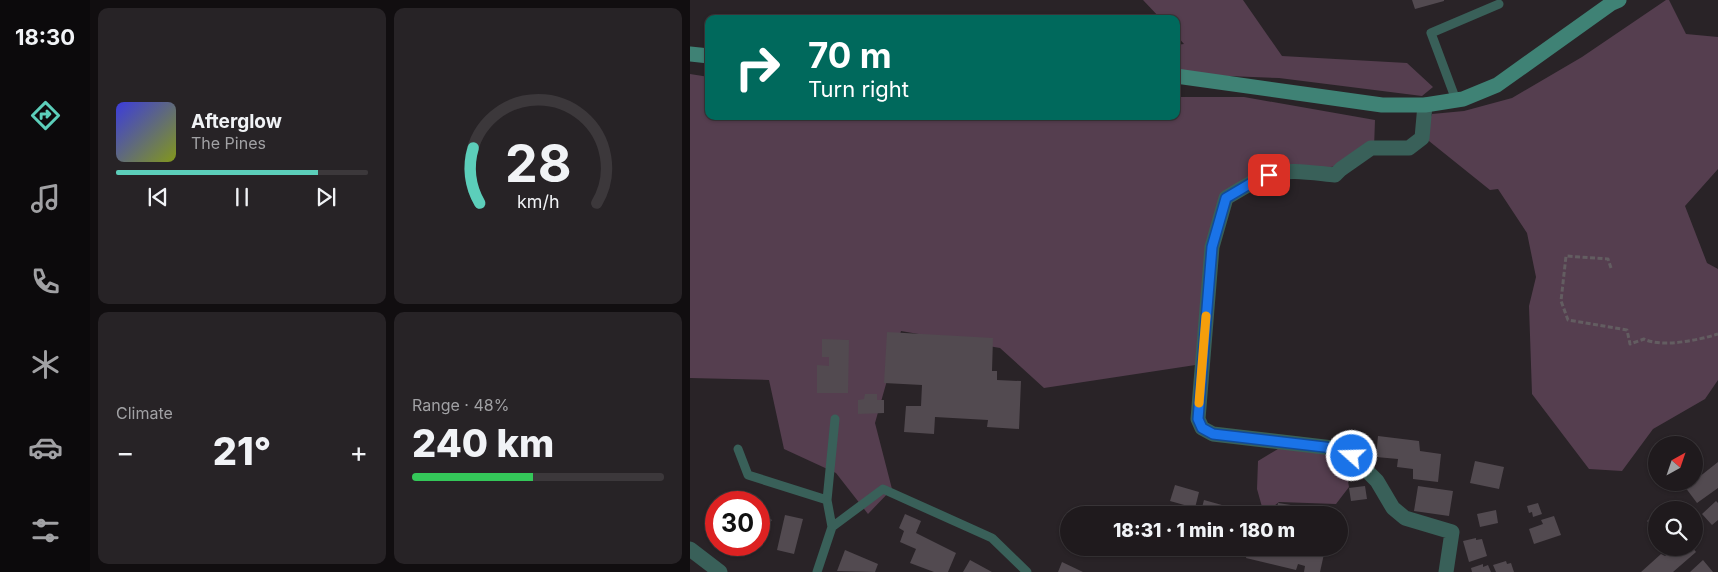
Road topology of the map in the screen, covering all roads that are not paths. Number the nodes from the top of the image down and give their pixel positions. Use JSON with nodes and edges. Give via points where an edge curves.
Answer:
{"nodes":[{"id":1,"x":1619,"y":0,"type":"edge"},
{"id":2,"x":1499,"y":4,"type":"dead end"},
{"id":3,"x":690,"y":54,"type":"edge"},
{"id":4,"x":705,"y":56,"type":"edge"},
{"id":5,"x":1180,"y":77,"type":"edge"},
{"id":6,"x":1456,"y":100,"type":"junction"},
{"id":7,"x":1425,"y":105,"type":"junction"},
{"id":8,"x":835,"y":419,"type":"dead end"},
{"id":9,"x":738,"y":450,"type":"dead end"},
{"id":10,"x":827,"y":500,"type":"junction"},
{"id":11,"x":832,"y":527,"type":"junction"},
{"id":12,"x":690,"y":549,"type":"edge"},
{"id":13,"x":720,"y":572,"type":"edge"},
{"id":14,"x":817,"y":572,"type":"edge"},
{"id":15,"x":1027,"y":572,"type":"edge"},
{"id":16,"x":1446,"y":572,"type":"edge"}],
"edges":[{"from":1,"to":6,"type":"street","via":[[1497,85]]},
{"from":2,"to":6,"type":"lane","via":[[1431,33]]},
{"from":3,"to":4,"type":"street"},
{"from":5,"to":7,"type":"street","via":[[1382,105]]},
{"from":6,"to":7,"type":"street"},
{"from":7,"to":16,"type":"street","via":[[1422,138],[1409,148],[1372,148],[1335,175],[1302,172],[1269,175],[1226,198],[1212,247],[1198,419],[1202,428],[1213,434],[1333,448],[1352,456],[1377,481],[1393,508],[1405,518],[1452,532]]},
{"from":8,"to":10,"type":"lane"},
{"from":9,"to":10,"type":"lane","via":[[748,476]]},
{"from":10,"to":11,"type":"lane"},
{"from":11,"to":14,"type":"lane"},
{"from":11,"to":15,"type":"lane","via":[[883,489],[992,538]]},
{"from":12,"to":13,"type":"street"}]}
